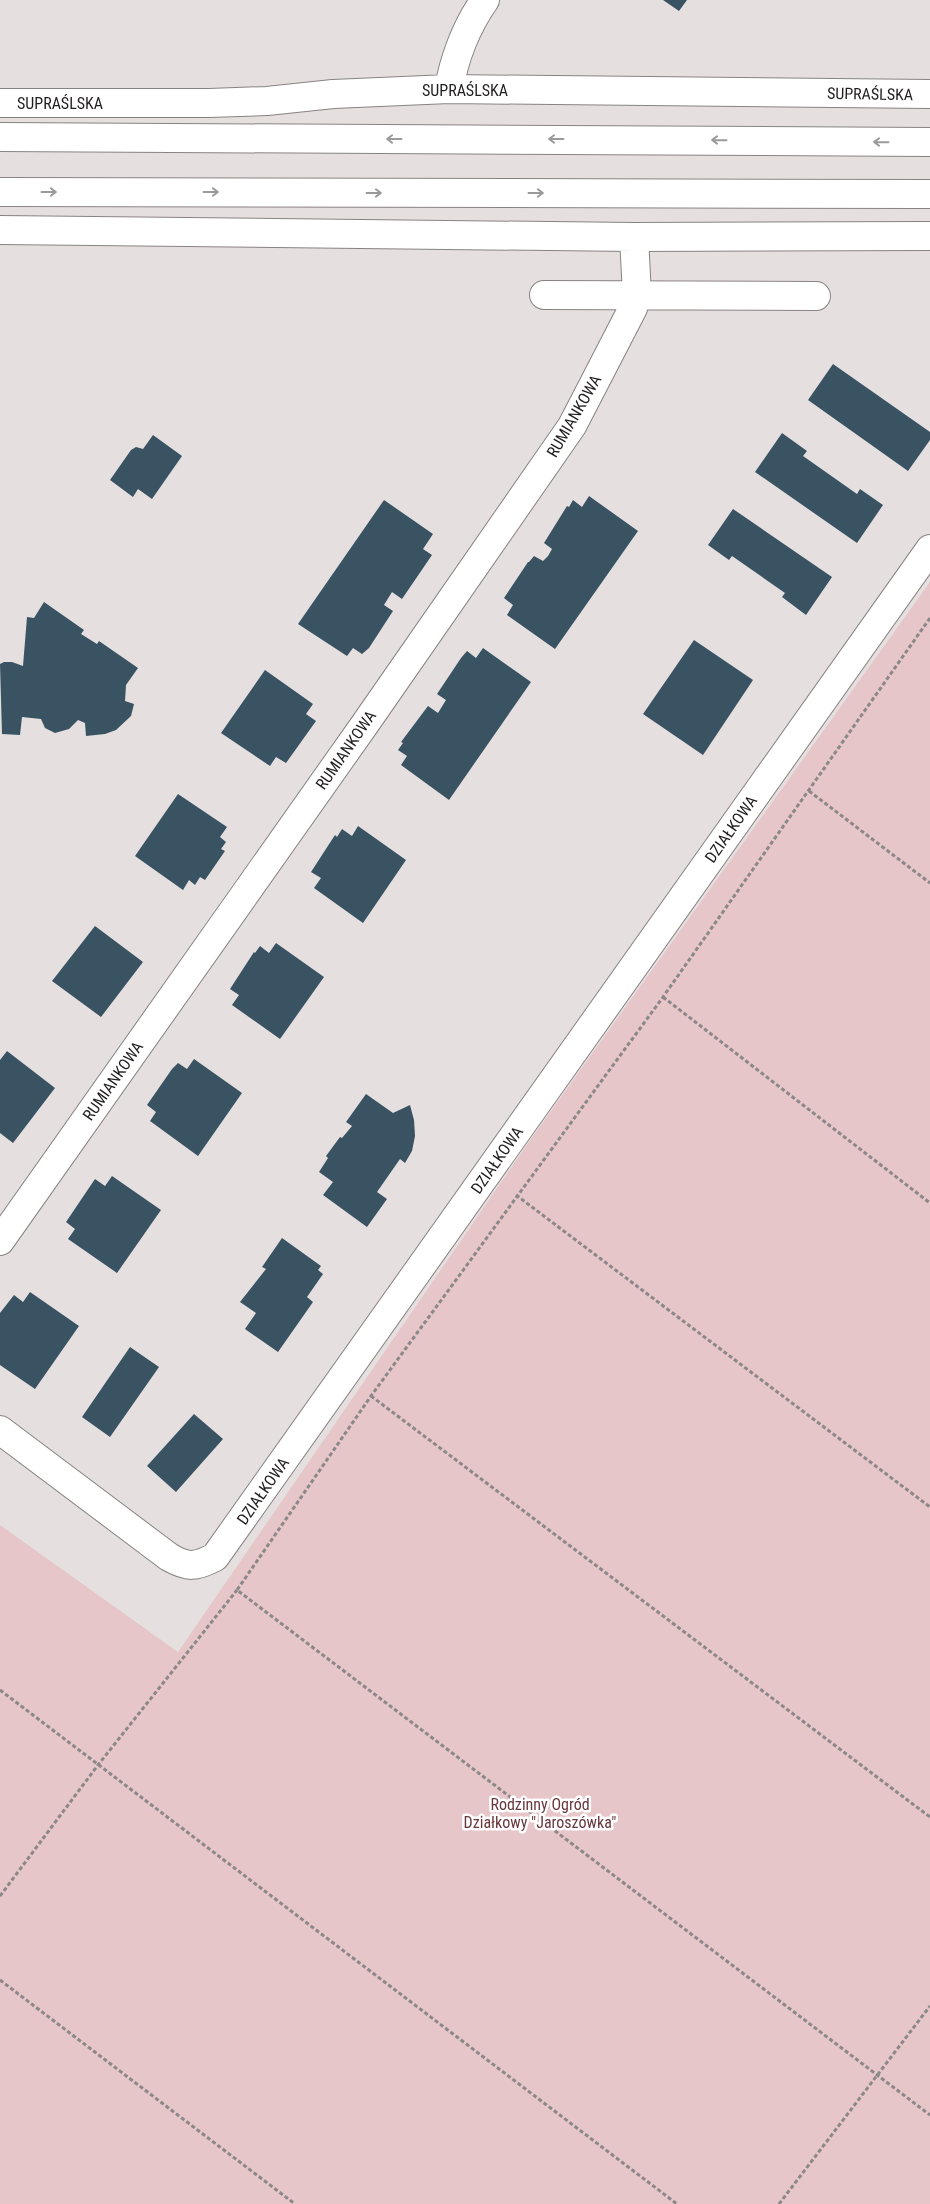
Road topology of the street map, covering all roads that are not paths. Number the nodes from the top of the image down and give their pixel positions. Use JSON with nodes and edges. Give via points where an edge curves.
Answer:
{"nodes":[{"id":1,"x":485,"y":0,"type":"edge"},
{"id":2,"x":449,"y":89,"type":"junction"},
{"id":3,"x":930,"y":94,"type":"edge"},
{"id":4,"x":0,"y":103,"type":"edge"},
{"id":5,"x":0,"y":137,"type":"edge"},
{"id":6,"x":930,"y":142,"type":"edge"},
{"id":7,"x":0,"y":192,"type":"edge"},
{"id":8,"x":930,"y":194,"type":"edge"},
{"id":9,"x":0,"y":230,"type":"edge"},
{"id":10,"x":634,"y":236,"type":"junction"},
{"id":11,"x":930,"y":236,"type":"edge"},
{"id":12,"x":544,"y":295,"type":"dead end"},
{"id":13,"x":637,"y":295,"type":"junction"},
{"id":14,"x":816,"y":296,"type":"dead end"},
{"id":15,"x":930,"y":549,"type":"edge"},
{"id":16,"x":0,"y":1241,"type":"edge"},
{"id":17,"x":0,"y":1430,"type":"edge"}],
"edges":[{"from":1,"to":2,"type":"street","via":[[475,14],[453,69]]},
{"from":2,"to":3,"type":"street","name":"SUPRAŚLSKA"},
{"from":2,"to":4,"type":"street","name":"SUPRAŚLSKA","via":[[209,103]]},
{"from":6,"to":5,"type":"street","one_way":true},
{"from":7,"to":8,"type":"street","one_way":true},
{"from":9,"to":10,"type":"street"},
{"from":10,"to":11,"type":"street"},
{"from":10,"to":13,"type":"street","name":"RUMIANKOWA"},
{"from":12,"to":13,"type":"street"},
{"from":13,"to":14,"type":"street"},
{"from":13,"to":16,"type":"street","name":"RUMIANKOWA","via":[[572,426]]},
{"from":15,"to":17,"type":"street","name":"DZIAŁKOWA","via":[[215,1558],[201,1565],[183,1565],[169,1557]]}]}
